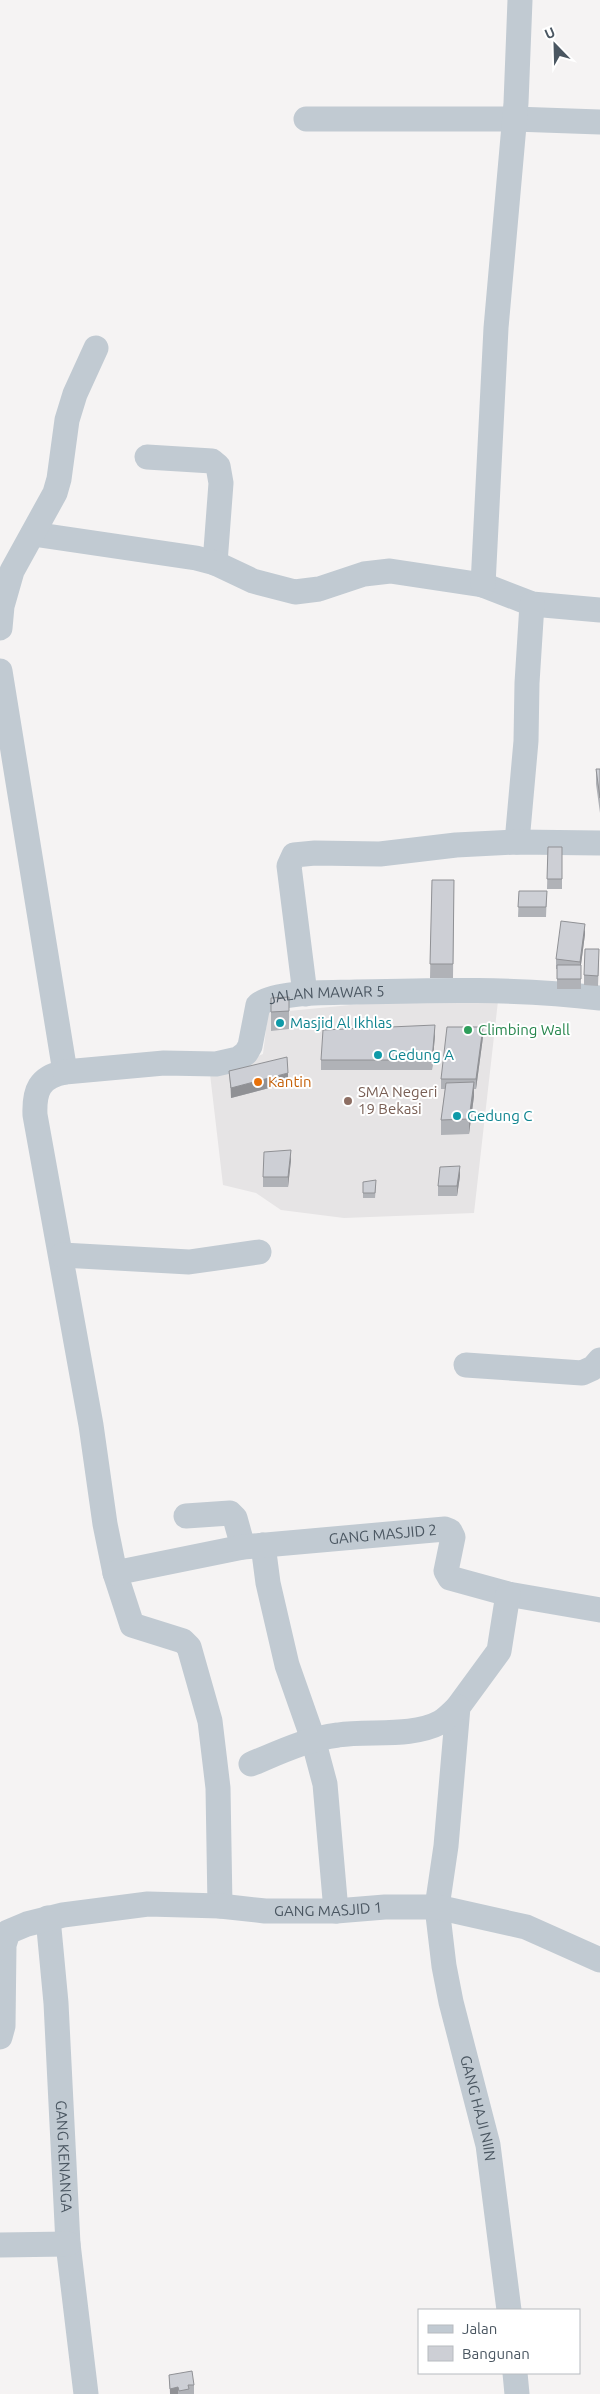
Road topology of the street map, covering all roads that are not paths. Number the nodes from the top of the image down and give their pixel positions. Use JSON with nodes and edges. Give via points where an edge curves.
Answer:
{"nodes":[{"id":1,"x":520,"y":0,"type":"edge"},
{"id":2,"x":306,"y":119,"type":"dead end"},
{"id":3,"x":514,"y":119,"type":"junction"},
{"id":4,"x":600,"y":122,"type":"edge"},
{"id":5,"x":96,"y":348,"type":"dead end"},
{"id":6,"x":147,"y":457,"type":"dead end"},
{"id":7,"x":33,"y":534,"type":"junction"},
{"id":8,"x":215,"y":563,"type":"junction"},
{"id":9,"x":482,"y":585,"type":"junction"},
{"id":10,"x":532,"y":604,"type":"junction"},
{"id":11,"x":600,"y":610,"type":"edge"},
{"id":12,"x":0,"y":628,"type":"edge"},
{"id":13,"x":0,"y":671,"type":"edge"},
{"id":14,"x":517,"y":842,"type":"junction"},
{"id":15,"x":600,"y":842,"type":"edge"},
{"id":16,"x":305,"y":994,"type":"junction"},
{"id":17,"x":600,"y":998,"type":"edge"},
{"id":18,"x":65,"y":1072,"type":"junction"},
{"id":19,"x":259,"y":1252,"type":"dead end"},
{"id":20,"x":62,"y":1255,"type":"junction"},
{"id":21,"x":600,"y":1360,"type":"edge"},
{"id":22,"x":466,"y":1365,"type":"dead end"},
{"id":23,"x":186,"y":1516,"type":"dead end"},
{"id":24,"x":253,"y":1546,"type":"junction"},
{"id":25,"x":115,"y":1573,"type":"junction"},
{"id":26,"x":508,"y":1594,"type":"junction"},
{"id":27,"x":600,"y":1610,"type":"edge"},
{"id":28,"x":458,"y":1707,"type":"junction"},
{"id":29,"x":313,"y":1740,"type":"junction"},
{"id":30,"x":251,"y":1764,"type":"dead end"},
{"id":31,"x":220,"y":1906,"type":"junction"},
{"id":32,"x":437,"y":1907,"type":"junction"},
{"id":33,"x":336,"y":1911,"type":"junction"},
{"id":34,"x":48,"y":1918,"type":"junction"},
{"id":35,"x":600,"y":1960,"type":"edge"},
{"id":36,"x":0,"y":2037,"type":"edge"},
{"id":37,"x":68,"y":2244,"type":"junction"},
{"id":38,"x":0,"y":2245,"type":"edge"},
{"id":39,"x":509,"y":2309,"type":"edge"},
{"id":40,"x":515,"y":2374,"type":"edge"},
{"id":41,"x":86,"y":2394,"type":"edge"},
{"id":42,"x":517,"y":2394,"type":"edge"}],
"edges":[{"from":1,"to":3,"type":"street"},
{"from":2,"to":3,"type":"street"},
{"from":3,"to":4,"type":"street"},
{"from":3,"to":9,"type":"street","via":[[496,328]]},
{"from":5,"to":7,"type":"street","via":[[67,420],[60,479]]},
{"from":6,"to":8,"type":"street","via":[[212,461],[218,466],[221,483]]},
{"from":7,"to":8,"type":"street","via":[[166,552]]},
{"from":7,"to":12,"type":"street","via":[[12,571],[2,606]]},
{"from":8,"to":9,"type":"street","via":[[253,581],[295,592],[319,589],[364,574],[390,571]]},
{"from":9,"to":10,"type":"street"},
{"from":10,"to":11,"type":"street"},
{"from":10,"to":14,"type":"street","via":[[526,741]]},
{"from":13,"to":18,"type":"street"},
{"from":14,"to":15,"type":"street"},
{"from":14,"to":16,"type":"street","via":[[380,854],[315,852],[294,855],[289,866]]},
{"from":16,"to":17,"type":"street","name":"JALAN MAWAR 5","via":[[459,989]]},
{"from":16,"to":18,"type":"street","name":"JALAN MAWAR 5","via":[[269,999],[258,1005],[250,1046],[238,1059],[216,1064],[164,1063]]},
{"from":18,"to":20,"type":"street","via":[[51,1075],[40,1085],[34,1099]]},
{"from":19,"to":20,"type":"street","via":[[189,1262]]},
{"from":20,"to":25,"type":"street"},
{"from":21,"to":22,"type":"street","via":[[594,1368],[582,1373]]},
{"from":23,"to":24,"type":"street","via":[[230,1514],[236,1518]]},
{"from":24,"to":25,"type":"street","name":"GANG MASJID 2"},
{"from":24,"to":26,"type":"street","name":"GANG MASJID 2","via":[[445,1529],[453,1537],[446,1571],[450,1578]]},
{"from":24,"to":29,"type":"street","via":[[268,1583],[287,1665]]},
{"from":25,"to":31,"type":"street","via":[[132,1625],[183,1641],[189,1647],[210,1721],[218,1788]]},
{"from":26,"to":27,"type":"street","name":"GANG MASJID 2"},
{"from":26,"to":28,"type":"street","via":[[499,1651]]},
{"from":28,"to":29,"type":"street","via":[[441,1722],[424,1727],[340,1734]]},
{"from":28,"to":32,"type":"street","name":"GANG HAJI NIIN","via":[[446,1846]]},
{"from":29,"to":30,"type":"street"},
{"from":29,"to":33,"type":"street","via":[[325,1784]]},
{"from":31,"to":33,"type":"street","name":"GANG MASJID 1","via":[[265,1911]]},
{"from":31,"to":34,"type":"street","name":"GANG MASJID 1","via":[[148,1904]]},
{"from":32,"to":33,"type":"street","name":"GANG MASJID 1"},
{"from":32,"to":35,"type":"street","name":"GANG MASJID 1","via":[[526,1927]]},
{"from":32,"to":39,"type":"street","name":"GANG HAJI NIIN","via":[[451,2002],[488,2146]]},
{"from":34,"to":36,"type":"street","name":"GANG MASJID 1","via":[[12,1929],[6,1936],[4,2026]]},
{"from":34,"to":37,"type":"street","name":"GANG KENANGA","via":[[56,2003]]},
{"from":37,"to":38,"type":"street"},
{"from":37,"to":41,"type":"street","name":"GANG KENANGA"},
{"from":40,"to":42,"type":"street"}]}
